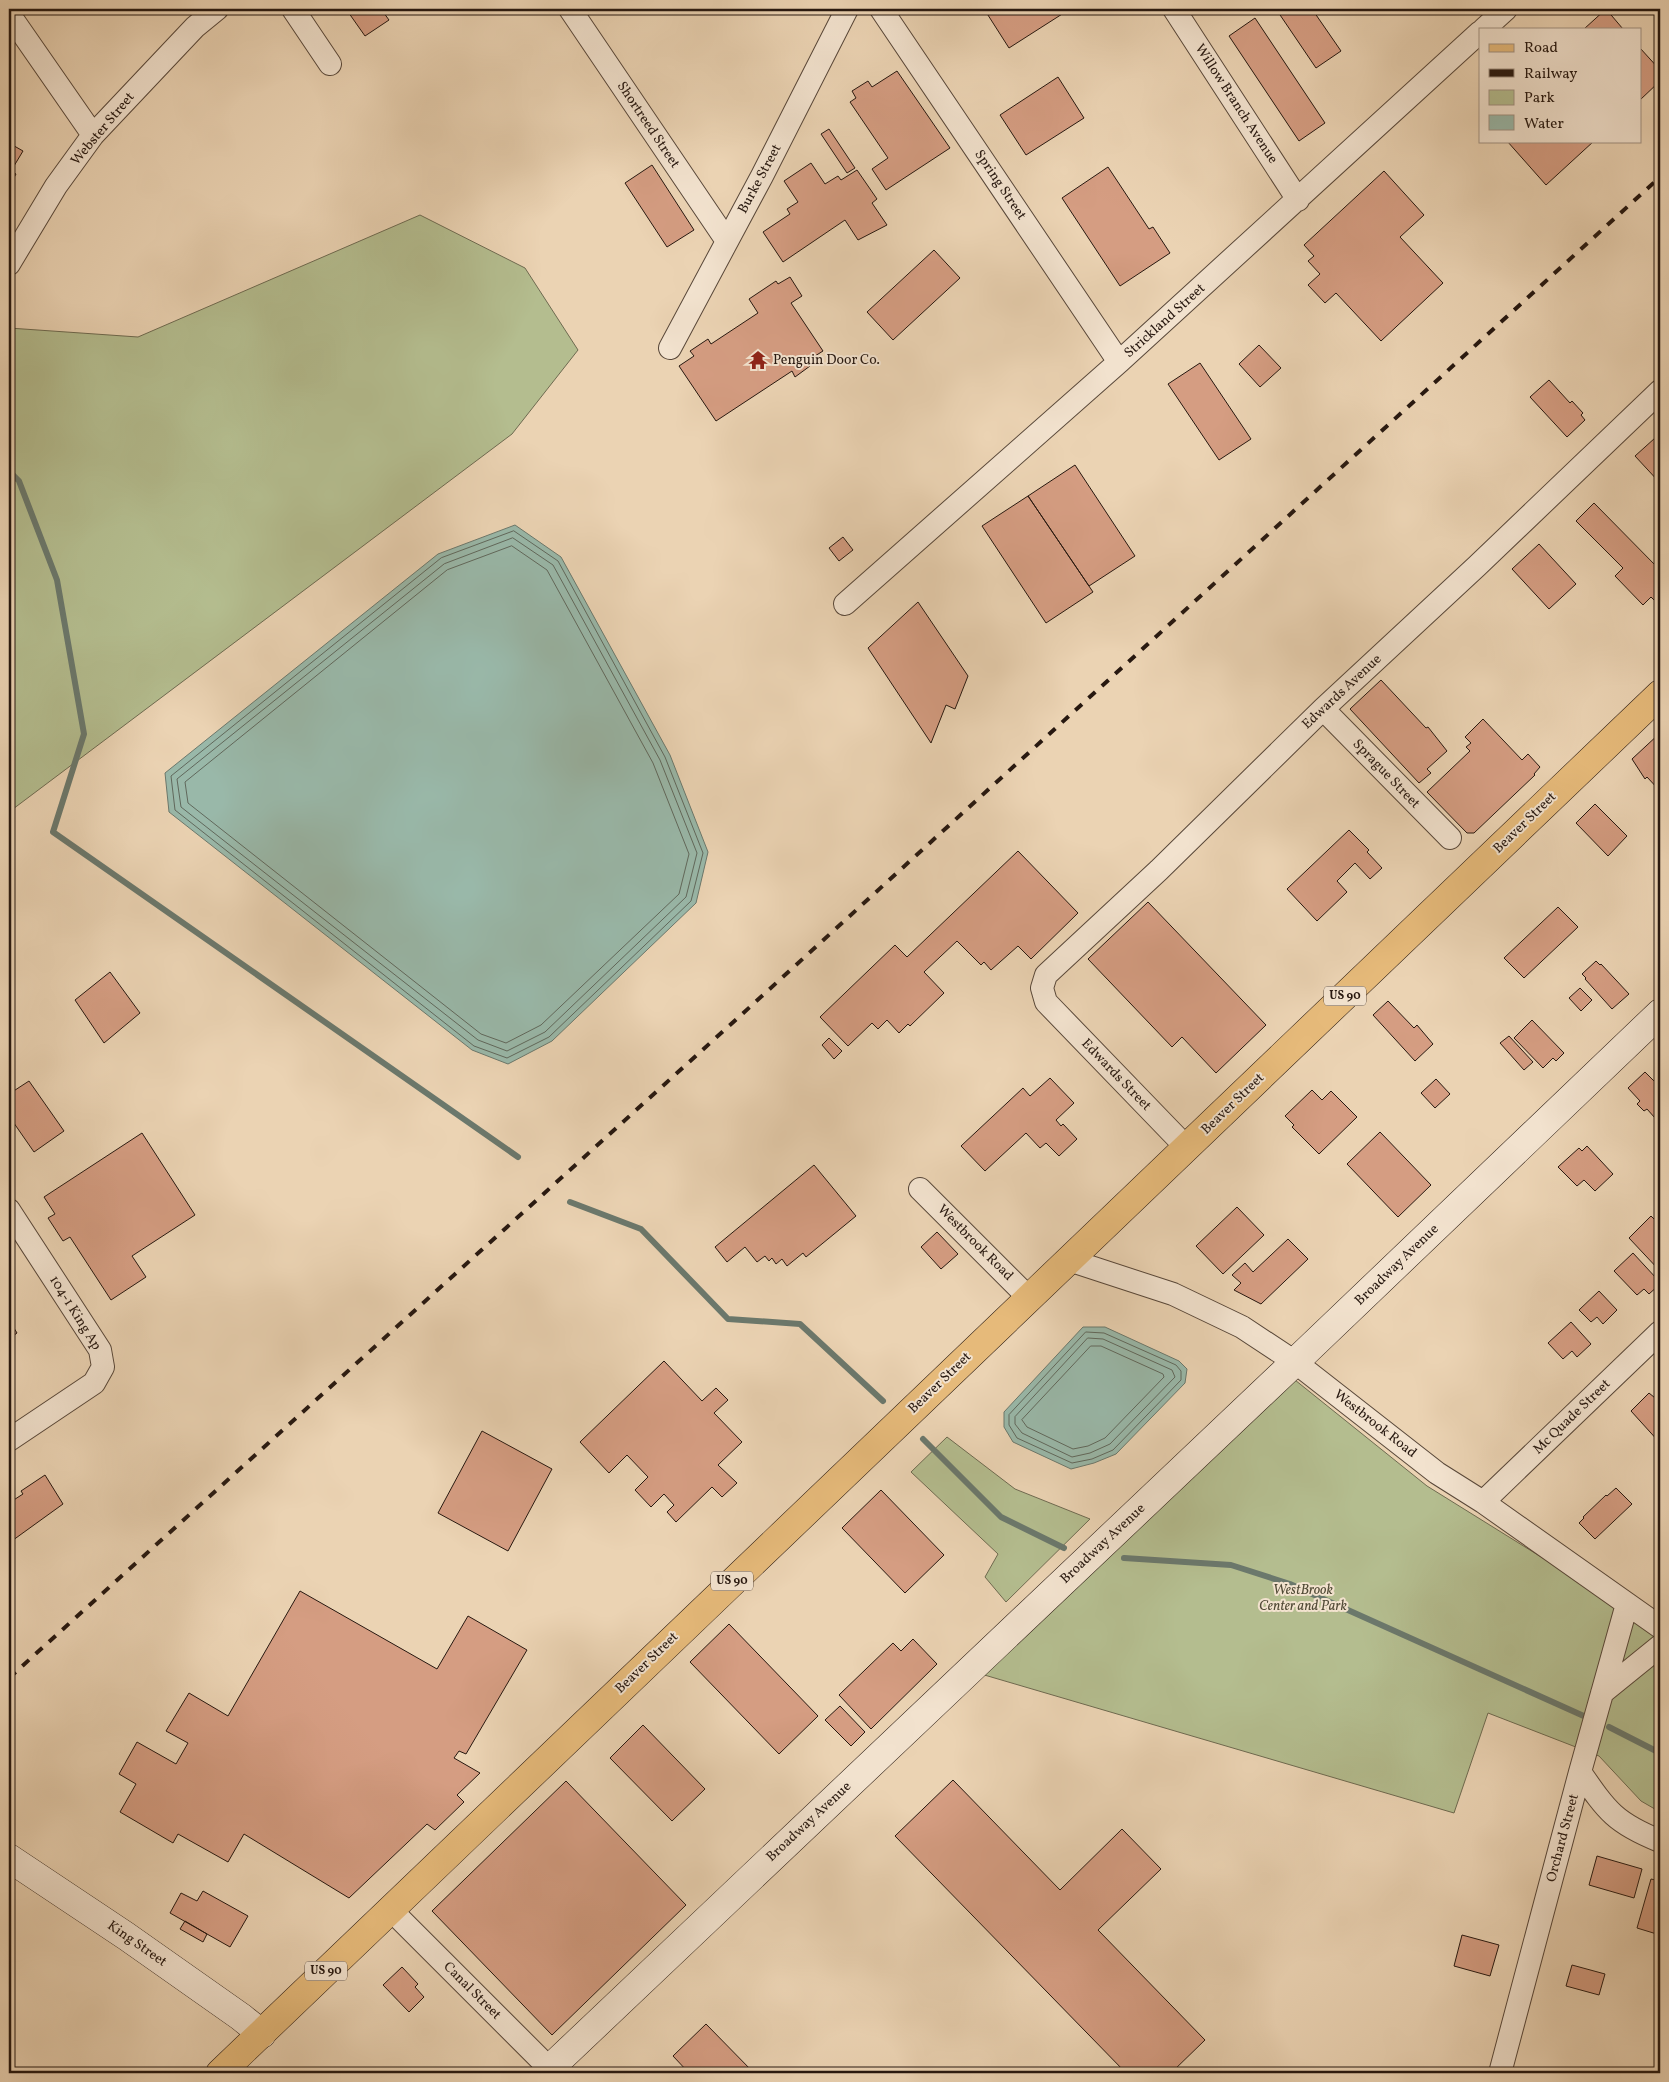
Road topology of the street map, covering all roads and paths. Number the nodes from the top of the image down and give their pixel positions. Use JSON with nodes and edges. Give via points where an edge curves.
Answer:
{"nodes":[{"id":1,"x":217,"y":9,"type":"edge"},
{"id":2,"x":293,"y":9,"type":"edge"},
{"id":3,"x":570,"y":9,"type":"edge"},
{"id":4,"x":881,"y":9,"type":"edge"},
{"id":5,"x":1174,"y":9,"type":"edge"},
{"id":6,"x":1506,"y":9,"type":"edge"},
{"id":7,"x":841,"y":12,"type":"edge"},
{"id":8,"x":9,"y":14,"type":"edge"},
{"id":9,"x":1485,"y":28,"type":"edge"},
{"id":10,"x":1479,"y":33,"type":"edge"},
{"id":11,"x":330,"y":64,"type":"dead end"},
{"id":12,"x":94,"y":136,"type":"junction"},
{"id":13,"x":1298,"y":200,"type":"junction"},
{"id":14,"x":727,"y":241,"type":"junction"},
{"id":15,"x":9,"y":264,"type":"edge"},
{"id":16,"x":670,"y":348,"type":"dead end"},
{"id":17,"x":1119,"y":362,"type":"junction"},
{"id":18,"x":1660,"y":391,"type":"edge"},
{"id":19,"x":844,"y":604,"type":"dead end"},
{"id":20,"x":1660,"y":694,"type":"edge"},
{"id":21,"x":1323,"y":709,"type":"junction"},
{"id":22,"x":1450,"y":838,"type":"dead end"},
{"id":23,"x":1046,"y":1002,"type":"joint"},
{"id":24,"x":1660,"y":1013,"type":"edge"},
{"id":25,"x":1187,"y":1148,"type":"junction"},
{"id":26,"x":920,"y":1189,"type":"dead end"},
{"id":27,"x":9,"y":1210,"type":"edge"},
{"id":28,"x":1069,"y":1260,"type":"junction"},
{"id":29,"x":1029,"y":1298,"type":"junction"},
{"id":30,"x":1660,"y":1332,"type":"edge"},
{"id":31,"x":1295,"y":1362,"type":"junction"},
{"id":32,"x":9,"y":1440,"type":"edge"},
{"id":33,"x":1483,"y":1502,"type":"junction"},
{"id":34,"x":1627,"y":1604,"type":"junction"},
{"id":35,"x":1660,"y":1627,"type":"edge"},
{"id":36,"x":1660,"y":1646,"type":"edge"},
{"id":37,"x":1602,"y":1693,"type":"junction"},
{"id":38,"x":1580,"y":1772,"type":"junction"},
{"id":39,"x":1660,"y":1841,"type":"edge"},
{"id":40,"x":9,"y":1858,"type":"edge"},
{"id":41,"x":390,"y":1909,"type":"junction"},
{"id":42,"x":262,"y":2034,"type":"junction"},
{"id":43,"x":549,"y":2072,"type":"edge"},
{"id":44,"x":220,"y":2073,"type":"edge"},
{"id":45,"x":1500,"y":2073,"type":"edge"}],
"edges":[{"from":1,"to":12,"type":"street","name":"Webster Street","via":[[195,27]]},
{"from":2,"to":11,"type":"street"},
{"from":3,"to":14,"type":"street","name":"Shortreed Street"},
{"from":4,"to":17,"type":"street","name":"Spring Street"},
{"from":5,"to":13,"type":"street","name":"Willow Branch Avenue"},
{"from":6,"to":9,"type":"street"},
{"from":7,"to":14,"type":"street","name":"Burke Street"},
{"from":8,"to":12,"type":"street"},
{"from":10,"to":13,"type":"street","name":"Strickland Street"},
{"from":12,"to":15,"type":"street","name":"Webster Street","via":[[56,186]]},
{"from":13,"to":17,"type":"street","name":"Strickland Street"},
{"from":14,"to":16,"type":"street","name":"Burke Street"},
{"from":17,"to":19,"type":"street","name":"Strickland Street"},
{"from":18,"to":21,"type":"street","name":"Edwards Avenue"},
{"from":20,"to":25,"type":"main road","name":"Beaver Street","number":"US 90"},
{"from":21,"to":22,"type":"street","name":"Sprague Street"},
{"from":21,"to":23,"type":"street","name":"Edwards Avenue","via":[[1159,870],[1046,975],[1042,988]]},
{"from":23,"to":25,"type":"street","name":"Edwards Street"},
{"from":24,"to":31,"type":"street","name":"Broadway Avenue"},
{"from":25,"to":28,"type":"main road","name":"Beaver Street","number":"US 90"},
{"from":26,"to":29,"type":"street","name":"Westbrook Road"},
{"from":27,"to":32,"type":"street","name":"104-1 King Ap","via":[[100,1350],[103,1366],[94,1383]]},
{"from":28,"to":29,"type":"main road","name":"Beaver Street","number":"US 90"},
{"from":28,"to":31,"type":"street","name":"Westbrook Road","via":[[1173,1294],[1242,1327]]},
{"from":29,"to":41,"type":"main road","name":"Beaver Street","number":"US 90"},
{"from":30,"to":33,"type":"street","name":"Mc Quade Street"},
{"from":31,"to":33,"type":"street","name":"Westbrook Road","via":[[1437,1473]]},
{"from":31,"to":43,"type":"street","name":"Broadway Avenue"},
{"from":33,"to":34,"type":"street","name":"Westbrook Road"},
{"from":34,"to":35,"type":"street","name":"Westbrook Road"},
{"from":34,"to":37,"type":"street","name":"Orchard Street"},
{"from":36,"to":37,"type":"street"},
{"from":37,"to":38,"type":"street","name":"Orchard Street"},
{"from":38,"to":39,"type":"street","via":[[1603,1805],[1622,1823]]},
{"from":38,"to":45,"type":"street","name":"Orchard Street"},
{"from":40,"to":42,"type":"street","name":"King Street","via":[[241,2016]]},
{"from":41,"to":42,"type":"main road","name":"Beaver Street","number":"US 90"},
{"from":41,"to":43,"type":"street","name":"Canal Street"},
{"from":42,"to":44,"type":"main road","name":"Beaver Street","number":"US 90"}]}
